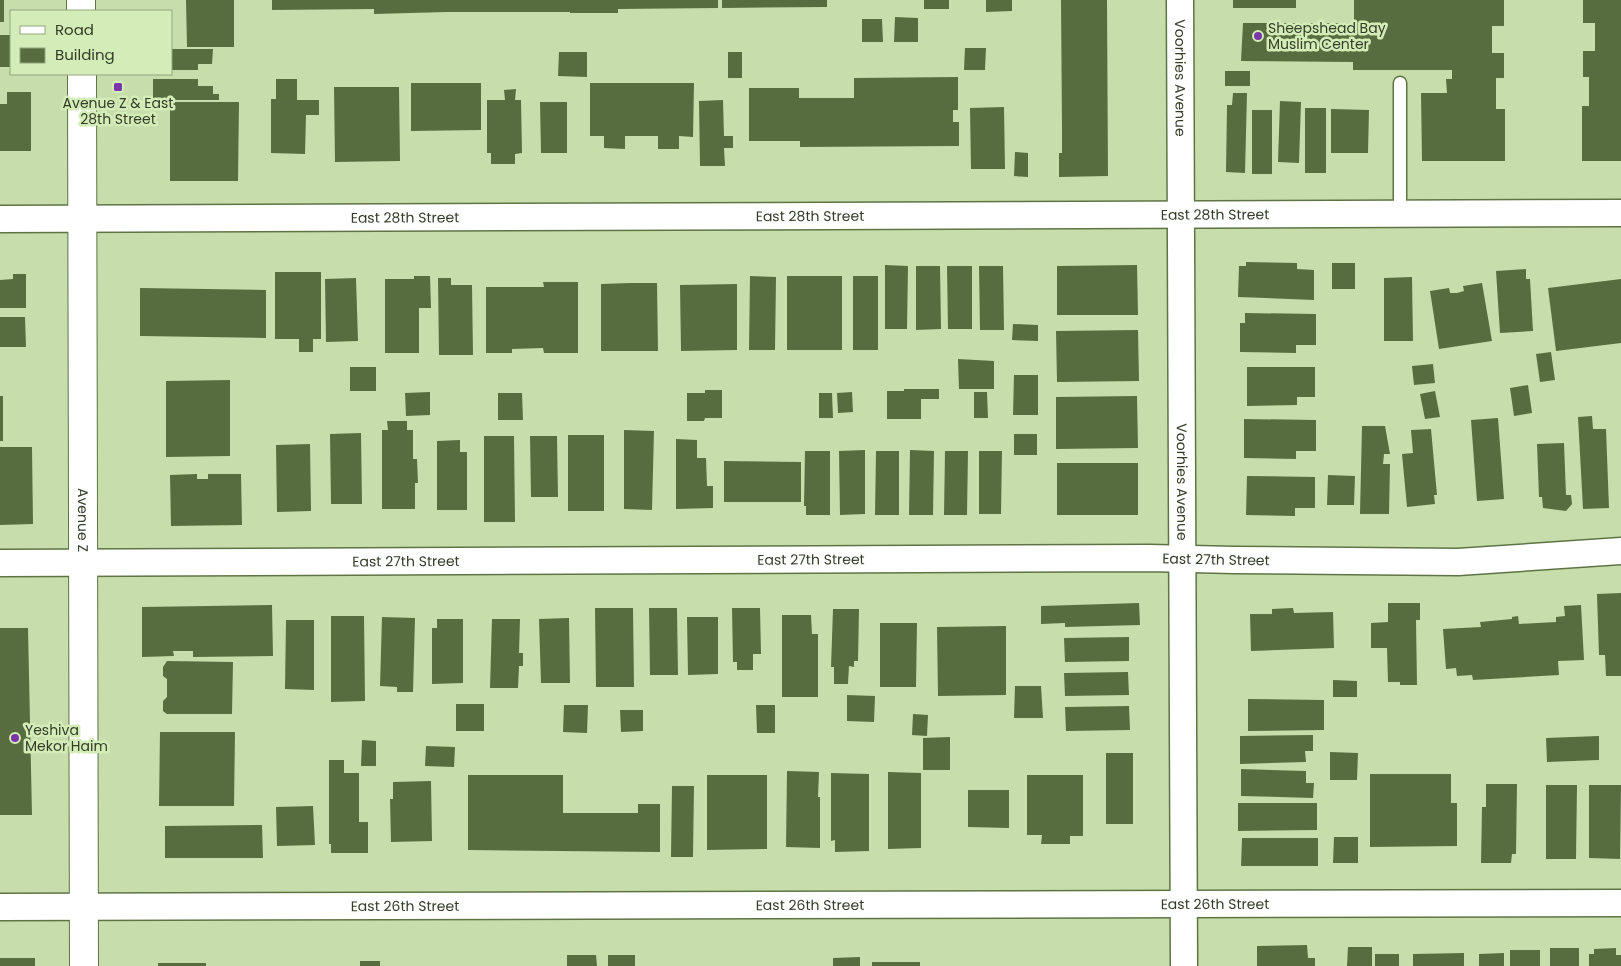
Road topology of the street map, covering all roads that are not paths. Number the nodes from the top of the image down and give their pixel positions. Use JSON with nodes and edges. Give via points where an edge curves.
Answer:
{"nodes":[{"id":1,"x":1180,"y":0,"type":"edge"},
{"id":2,"x":82,"y":75,"type":"edge"},
{"id":3,"x":1400,"y":83,"type":"dead end"},
{"id":4,"x":1400,"y":213,"type":"junction"},
{"id":5,"x":1621,"y":213,"type":"edge"},
{"id":6,"x":1181,"y":214,"type":"junction"},
{"id":7,"x":0,"y":219,"type":"edge"},
{"id":8,"x":82,"y":219,"type":"junction"},
{"id":9,"x":1621,"y":551,"type":"edge"},
{"id":10,"x":1182,"y":559,"type":"junction"},
{"id":11,"x":0,"y":563,"type":"edge"},
{"id":12,"x":83,"y":563,"type":"junction"},
{"id":13,"x":1184,"y":903,"type":"junction"},
{"id":14,"x":1621,"y":903,"type":"edge"},
{"id":15,"x":0,"y":907,"type":"edge"},
{"id":16,"x":83,"y":907,"type":"junction"},
{"id":17,"x":84,"y":966,"type":"edge"},
{"id":18,"x":1184,"y":966,"type":"edge"}],
"edges":[{"from":1,"to":6,"type":"street","name":"Voorhies Avenue"},
{"from":2,"to":8,"type":"street","name":"Avenue Z"},
{"from":3,"to":4,"type":"lane"},
{"from":4,"to":5,"type":"street","name":"East 28th Street"},
{"from":4,"to":6,"type":"street","name":"East 28th Street"},
{"from":6,"to":8,"type":"street","name":"East 28th Street"},
{"from":6,"to":10,"type":"street","name":"Voorhies Avenue"},
{"from":7,"to":8,"type":"street","name":"East 28th Street"},
{"from":8,"to":12,"type":"street","name":"Avenue Z"},
{"from":9,"to":10,"type":"street","name":"East 27th Street","via":[[1458,562]]},
{"from":10,"to":12,"type":"street","name":"East 27th Street"},
{"from":10,"to":13,"type":"street","name":"Voorhies Avenue"},
{"from":11,"to":12,"type":"street","name":"East 27th Street"},
{"from":12,"to":16,"type":"street","name":"Avenue Z"},
{"from":13,"to":14,"type":"street","name":"East 26th Street"},
{"from":13,"to":16,"type":"street","name":"East 26th Street"},
{"from":13,"to":18,"type":"street","name":"Voorhies Avenue"},
{"from":15,"to":16,"type":"street","name":"East 26th Street"},
{"from":16,"to":17,"type":"street","name":"Avenue Z"}]}
